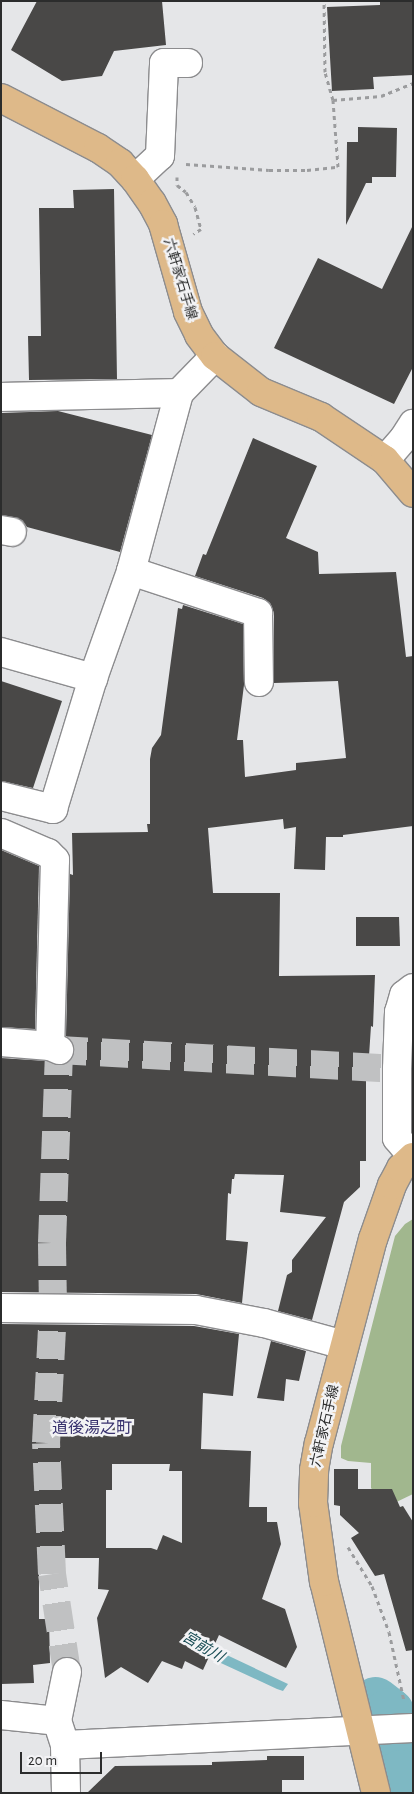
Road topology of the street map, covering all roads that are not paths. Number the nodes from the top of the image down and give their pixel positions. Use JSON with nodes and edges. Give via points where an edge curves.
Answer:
{"nodes":[{"id":1,"x":188,"y":63,"type":"dead end"},
{"id":2,"x":1,"y":98,"type":"edge"},
{"id":3,"x":135,"y":179,"type":"junction"},
{"id":4,"x":215,"y":356,"type":"junction"},
{"id":5,"x":179,"y":393,"type":"junction"},
{"id":6,"x":1,"y":397,"type":"edge"},
{"id":7,"x":413,"y":424,"type":"edge"},
{"id":8,"x":386,"y":460,"type":"junction"},
{"id":9,"x":413,"y":493,"type":"edge"},
{"id":10,"x":131,"y":571,"type":"junction"},
{"id":11,"x":1,"y":652,"type":"edge"},
{"id":12,"x":93,"y":678,"type":"junction"},
{"id":13,"x":259,"y":682,"type":"dead end"},
{"id":14,"x":1,"y":796,"type":"edge"},
{"id":15,"x":1,"y":833,"type":"edge"},
{"id":16,"x":413,"y":988,"type":"edge"},
{"id":17,"x":1,"y":1042,"type":"edge"},
{"id":18,"x":413,"y":1157,"type":"edge"},
{"id":19,"x":1,"y":1308,"type":"edge"},
{"id":20,"x":344,"y":1345,"type":"junction"},
{"id":21,"x":67,"y":1672,"type":"tunnel mouth"},
{"id":22,"x":1,"y":1715,"type":"edge"},
{"id":23,"x":410,"y":1728,"type":"edge"},
{"id":24,"x":360,"y":1731,"type":"junction"},
{"id":25,"x":61,"y":1733,"type":"junction"},
{"id":26,"x":66,"y":1793,"type":"edge"},
{"id":27,"x":376,"y":1793,"type":"edge"}],
"edges":[{"from":1,"to":3,"type":"street","via":[[164,63],[160,156]]},
{"from":2,"to":3,"type":"main road","name":"六軒家石手線","via":[[98,148],[120,163]]},
{"from":3,"to":4,"type":"main road","name":"六軒家石手線","via":[[152,203],[171,248],[188,312],[199,335]]},
{"from":4,"to":5,"type":"street"},
{"from":4,"to":8,"type":"main road","name":"六軒家石手線","via":[[261,392],[321,417]]},
{"from":5,"to":6,"type":"street"},
{"from":5,"to":10,"type":"street"},
{"from":7,"to":8,"type":"street"},
{"from":8,"to":9,"type":"main road","name":"六軒家石手線"},
{"from":10,"to":12,"type":"street"},
{"from":10,"to":13,"type":"street","via":[[258,613]]},
{"from":11,"to":12,"type":"street"},
{"from":12,"to":14,"type":"street","via":[[52,808]]},
{"from":15,"to":17,"type":"street","via":[[48,853],[55,860],[54,1048]]},
{"from":16,"to":18,"type":"street","via":[[404,995],[399,1012],[397,1138]]},
{"from":18,"to":20,"type":"main road","name":"六軒家石手線","via":[[401,1168],[392,1185],[373,1239]]},
{"from":19,"to":20,"type":"street","via":[[196,1310],[264,1323]]},
{"from":20,"to":24,"type":"main road","name":"六軒家石手線","via":[[314,1470],[313,1503],[324,1582]]},
{"from":21,"to":25,"type":"street"},
{"from":22,"to":25,"type":"street"},
{"from":23,"to":24,"type":"street"},
{"from":24,"to":25,"type":"street"},
{"from":24,"to":27,"type":"main road","name":"六軒家石手線"},
{"from":25,"to":26,"type":"street"}]}
